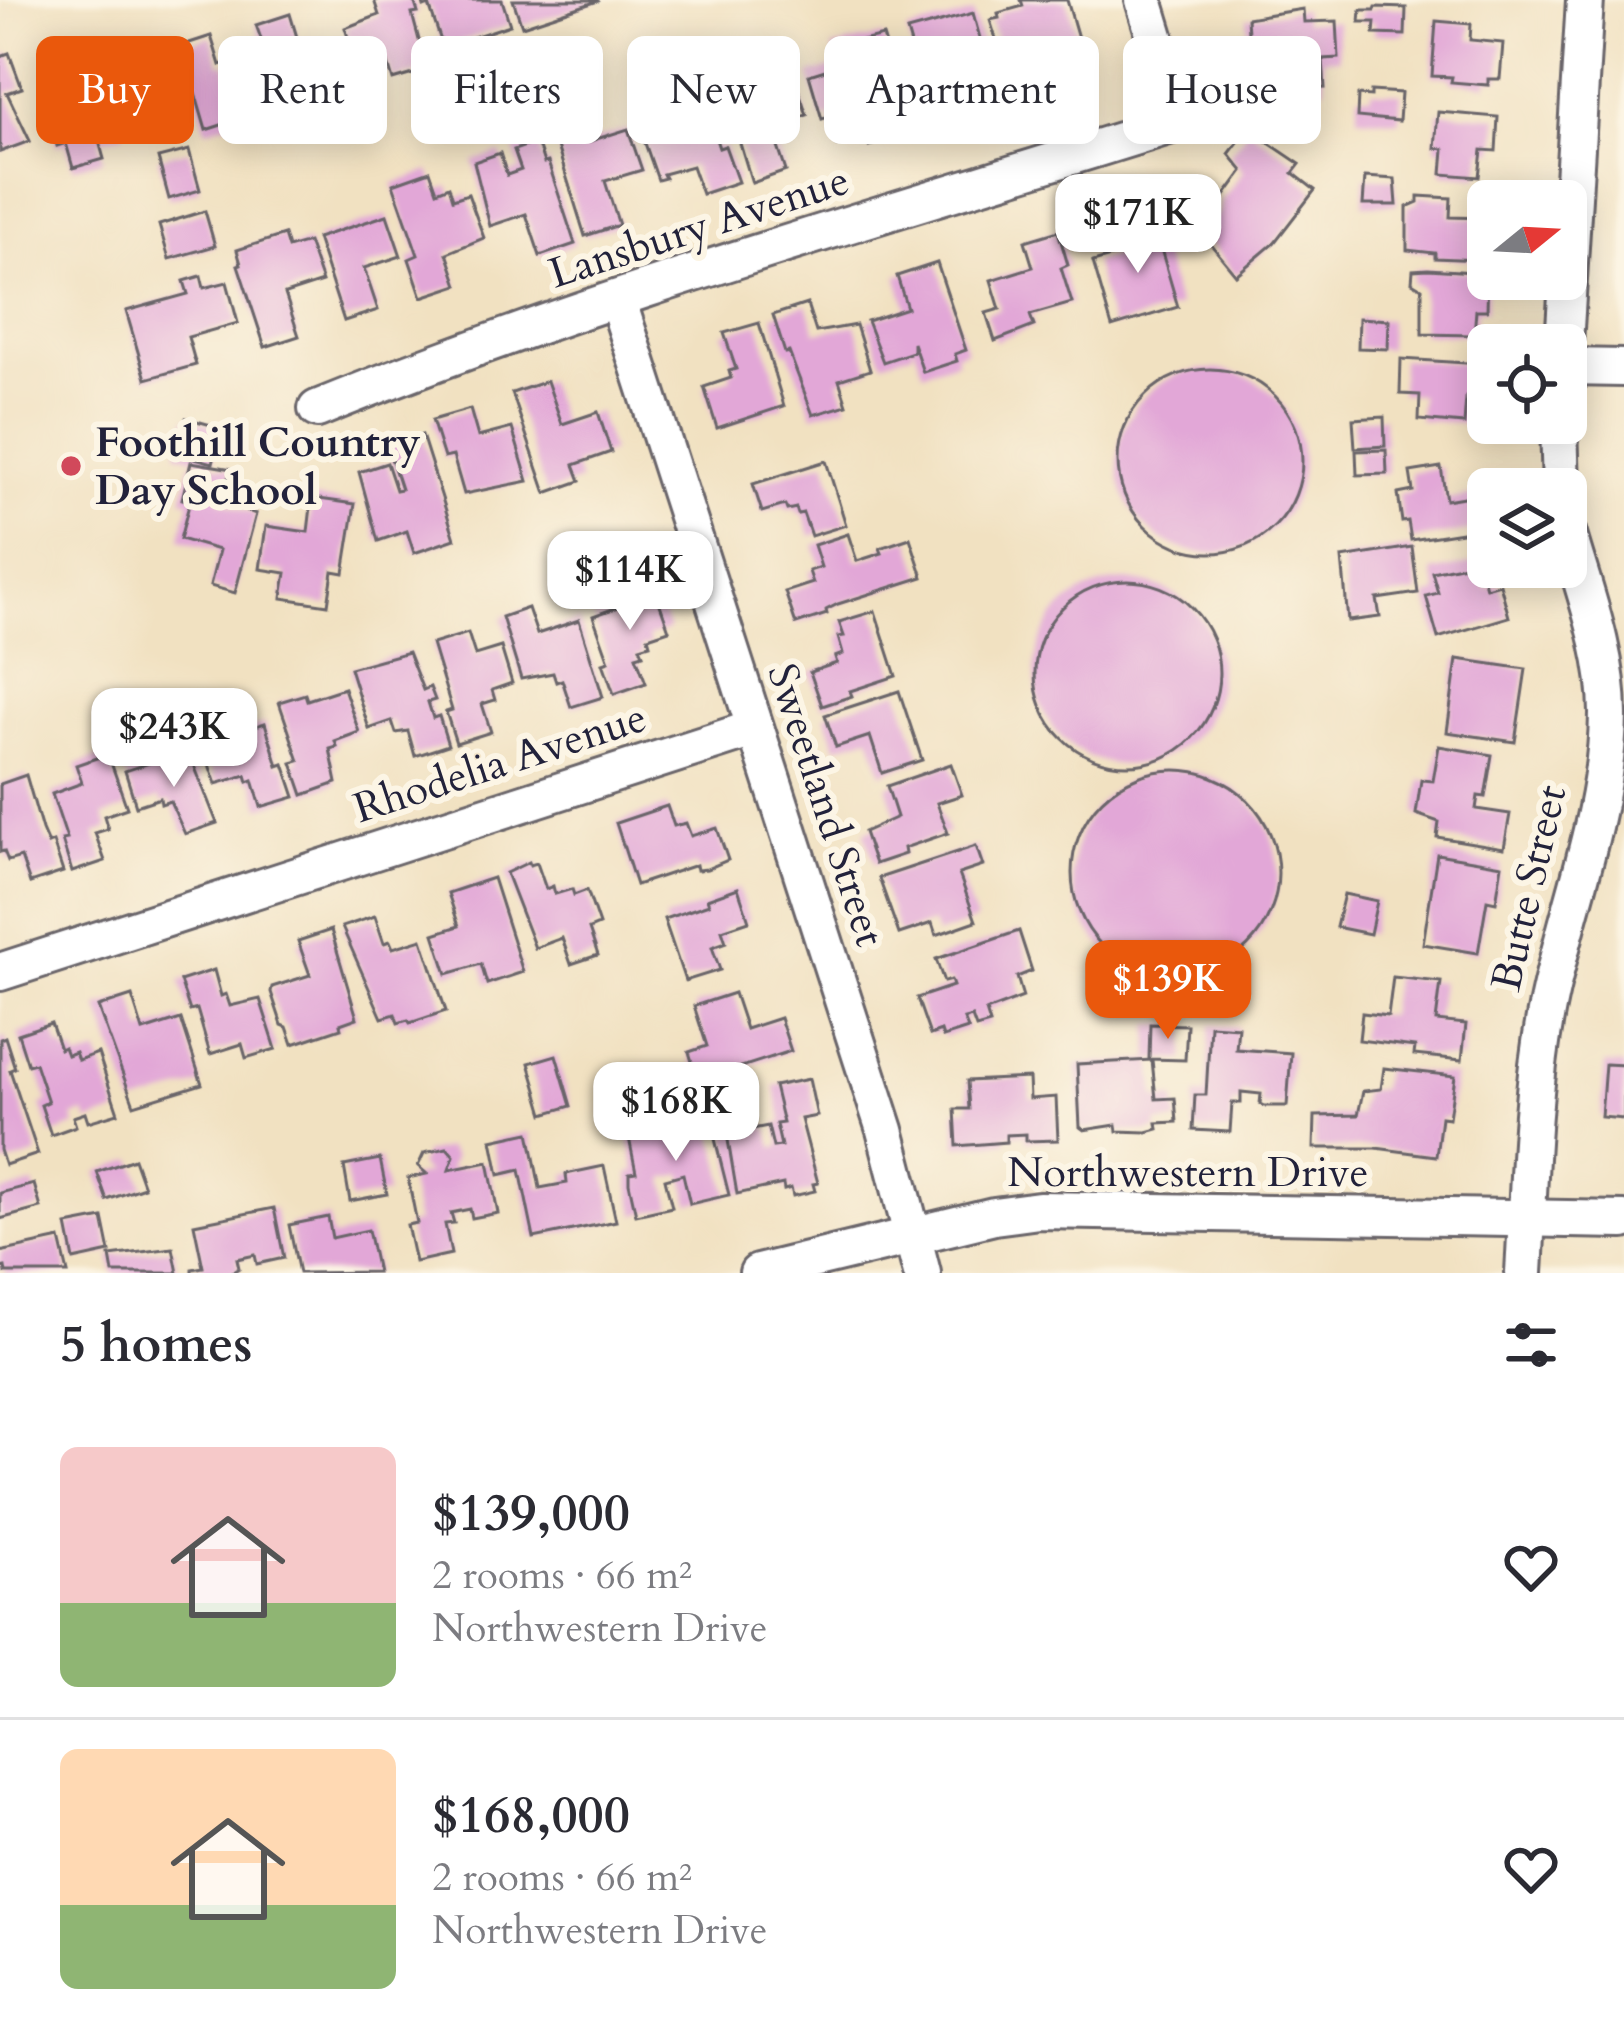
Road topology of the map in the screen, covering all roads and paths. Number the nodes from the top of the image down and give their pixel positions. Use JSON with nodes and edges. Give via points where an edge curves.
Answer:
{"nodes":[{"id":1,"x":1144,"y":0,"type":"edge"},
{"id":2,"x":1586,"y":0,"type":"edge"},
{"id":3,"x":616,"y":298,"type":"junction"},
{"id":4,"x":1565,"y":324,"type":"edge"},
{"id":5,"x":1587,"y":367,"type":"edge"},
{"id":6,"x":1624,"y":368,"type":"edge"},
{"id":7,"x":317,"y":409,"type":"dead end"},
{"id":8,"x":1583,"y":588,"type":"edge"},
{"id":9,"x":753,"y":729,"type":"junction"},
{"id":10,"x":1612,"y":791,"type":"edge"},
{"id":11,"x":0,"y":972,"type":"edge"},
{"id":12,"x":1527,"y":1219,"type":"junction"},
{"id":13,"x":1624,"y":1220,"type":"edge"},
{"id":14,"x":914,"y":1235,"type":"junction"},
{"id":15,"x":758,"y":1273,"type":"edge"},
{"id":16,"x":922,"y":1273,"type":"edge"},
{"id":17,"x":1524,"y":1273,"type":"edge"}],
"edges":[{"from":1,"to":3,"type":"street","name":"Lansbury Avenue","via":[[1181,122]]},
{"from":2,"to":4,"type":"street"},
{"from":3,"to":7,"type":"street","name":"Lansbury Avenue"},
{"from":3,"to":9,"type":"street","name":"Sweetland Street"},
{"from":5,"to":6,"type":"street"},
{"from":8,"to":10,"type":"street","name":"Butte Street","via":[[1603,662]]},
{"from":9,"to":11,"type":"street","name":"Rhodelia Avenue"},
{"from":9,"to":14,"type":"street","name":"Sweetland Street"},
{"from":10,"to":12,"type":"street","name":"Butte Street","via":[[1545,1015]]},
{"from":12,"to":13,"type":"street","name":"Northwestern Drive"},
{"from":12,"to":14,"type":"street","name":"Northwestern Drive","via":[[1039,1210]]},
{"from":12,"to":17,"type":"street","name":"Butte Street"},
{"from":14,"to":15,"type":"street","name":"Northwestern Drive"},
{"from":14,"to":16,"type":"street","name":"Sweetland Street"}]}
